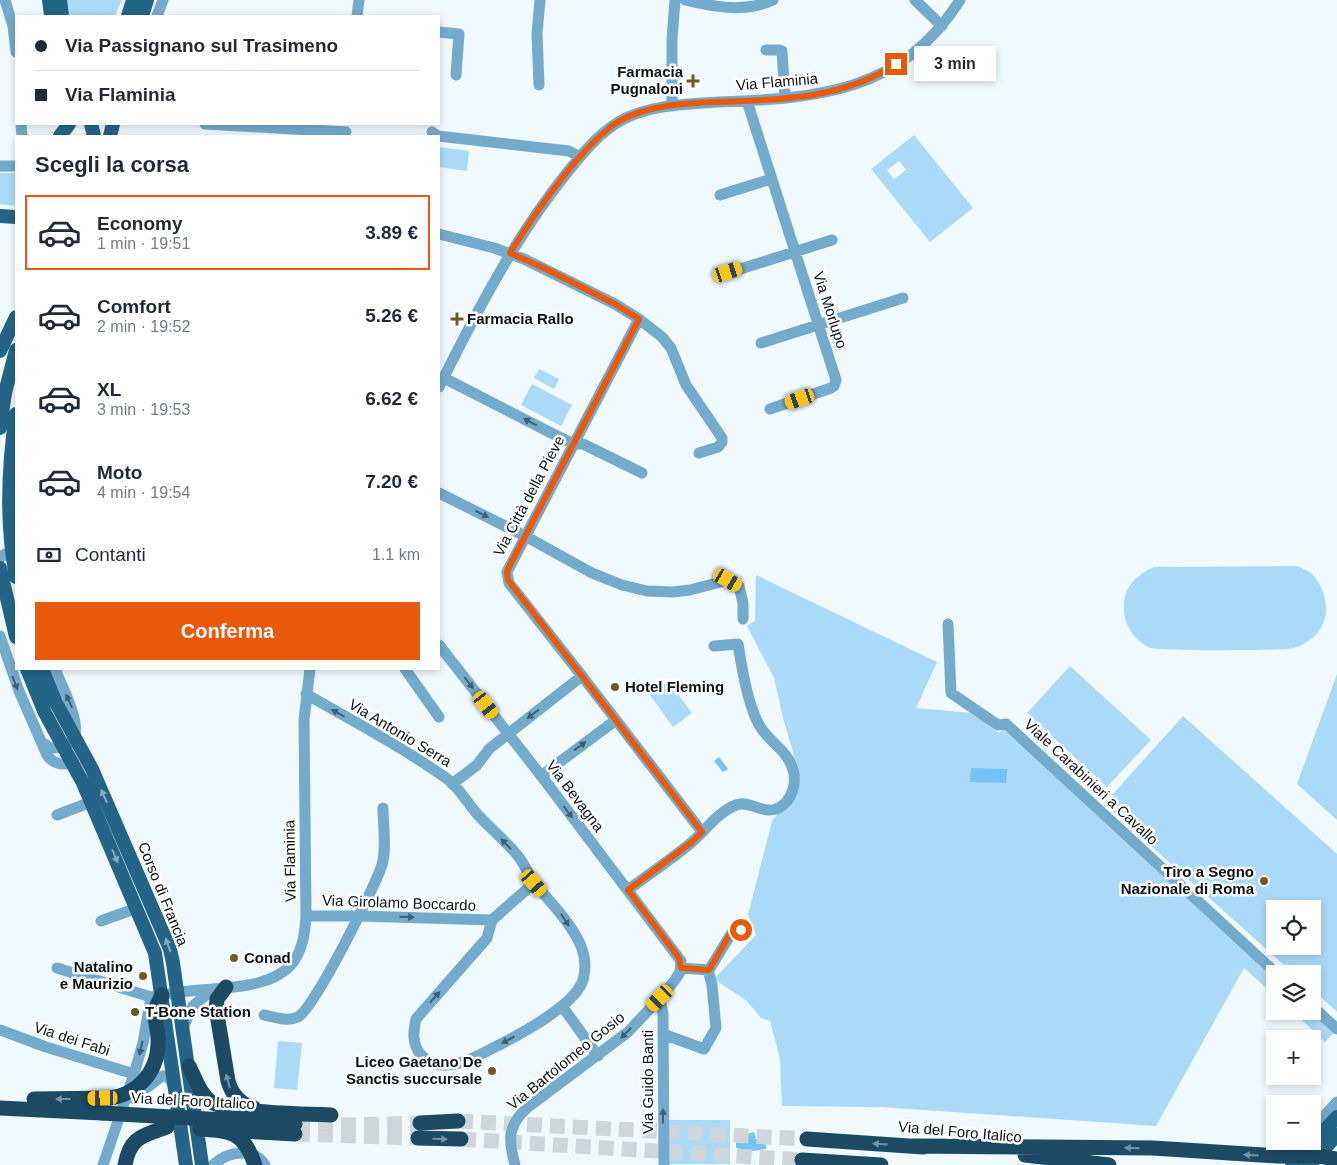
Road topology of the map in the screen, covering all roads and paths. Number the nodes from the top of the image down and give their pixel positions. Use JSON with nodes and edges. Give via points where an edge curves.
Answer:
{"nodes":[{"id":1,"x":5,"y":0,"type":"edge"},
{"id":2,"x":49,"y":0,"type":"edge"},
{"id":3,"x":60,"y":0,"type":"edge"},
{"id":4,"x":133,"y":0,"type":"edge"},
{"id":5,"x":147,"y":0,"type":"edge"},
{"id":6,"x":163,"y":0,"type":"edge"},
{"id":7,"x":359,"y":0,"type":"edge"},
{"id":8,"x":540,"y":0,"type":"edge"},
{"id":9,"x":675,"y":0,"type":"edge"},
{"id":10,"x":684,"y":0,"type":"edge"},
{"id":11,"x":773,"y":0,"type":"edge"},
{"id":12,"x":915,"y":0,"type":"edge"},
{"id":13,"x":960,"y":0,"type":"edge"},
{"id":14,"x":52,"y":15,"type":"edge"},
{"id":15,"x":62,"y":15,"type":"edge"},
{"id":16,"x":128,"y":15,"type":"edge"},
{"id":17,"x":142,"y":15,"type":"edge"},
{"id":18,"x":157,"y":15,"type":"edge"},
{"id":19,"x":357,"y":15,"type":"edge"},
{"id":20,"x":942,"y":26,"type":"junction"},
{"id":21,"x":15,"y":27,"type":"edge"},
{"id":22,"x":440,"y":32,"type":"edge"},
{"id":23,"x":766,"y":50,"type":"dead end"},
{"id":24,"x":456,"y":75,"type":"dead end"},
{"id":25,"x":539,"y":85,"type":"dead end"},
{"id":26,"x":785,"y":98,"type":"junction"},
{"id":27,"x":747,"y":101,"type":"junction"},
{"id":28,"x":672,"y":106,"type":"junction"},
{"id":29,"x":225,"y":125,"type":"edge"},
{"id":30,"x":346,"y":131,"type":"edge"},
{"id":31,"x":432,"y":132,"type":"dead end"},
{"id":32,"x":436,"y":135,"type":"edge"},
{"id":33,"x":440,"y":136,"type":"edge"},
{"id":34,"x":580,"y":157,"type":"junction"},
{"id":35,"x":0,"y":166,"type":"edge"},
{"id":36,"x":15,"y":166,"type":"edge"},
{"id":37,"x":771,"y":179,"type":"junction"},
{"id":38,"x":720,"y":195,"type":"dead end"},
{"id":39,"x":0,"y":216,"type":"edge"},
{"id":40,"x":15,"y":217,"type":"edge"},
{"id":41,"x":440,"y":234,"type":"edge"},
{"id":42,"x":832,"y":240,"type":"dead end"},
{"id":43,"x":794,"y":251,"type":"junction"},
{"id":44,"x":510,"y":253,"type":"junction"},
{"id":45,"x":728,"y":272,"type":"dead end"},
{"id":46,"x":903,"y":298,"type":"dead end"},
{"id":47,"x":15,"y":319,"type":"edge"},
{"id":48,"x":639,"y":319,"type":"junction"},
{"id":49,"x":818,"y":325,"type":"junction"},
{"id":50,"x":761,"y":342,"type":"dead end"},
{"id":51,"x":0,"y":351,"type":"edge"},
{"id":52,"x":15,"y":354,"type":"edge"},
{"id":53,"x":441,"y":382,"type":"edge"},
{"id":54,"x":770,"y":409,"type":"dead end"},
{"id":55,"x":15,"y":423,"type":"edge"},
{"id":56,"x":0,"y":428,"type":"edge"},
{"id":57,"x":574,"y":444,"type":"junction"},
{"id":58,"x":699,"y":453,"type":"dead end"},
{"id":59,"x":642,"y":472,"type":"dead end"},
{"id":60,"x":440,"y":493,"type":"edge"},
{"id":61,"x":9,"y":519,"type":"edge"},
{"id":62,"x":526,"y":536,"type":"junction"},
{"id":63,"x":10,"y":555,"type":"edge"},
{"id":64,"x":0,"y":568,"type":"edge"},
{"id":65,"x":15,"y":572,"type":"edge"},
{"id":66,"x":743,"y":619,"type":"dead end"},
{"id":67,"x":948,"y":624,"type":"dead end"},
{"id":68,"x":15,"y":633,"type":"edge"},
{"id":69,"x":0,"y":636,"type":"edge"},
{"id":70,"x":440,"y":646,"type":"edge"},
{"id":71,"x":714,"y":646,"type":"dead end"},
{"id":72,"x":27,"y":670,"type":"edge"},
{"id":73,"x":42,"y":670,"type":"edge"},
{"id":74,"x":55,"y":670,"type":"edge"},
{"id":75,"x":310,"y":670,"type":"edge"},
{"id":76,"x":406,"y":670,"type":"edge"},
{"id":77,"x":582,"y":676,"type":"junction"},
{"id":78,"x":306,"y":694,"type":"junction"},
{"id":79,"x":439,"y":717,"type":"dead end"},
{"id":80,"x":616,"y":720,"type":"junction"},
{"id":81,"x":74,"y":734,"type":"junction"},
{"id":82,"x":508,"y":734,"type":"junction"},
{"id":83,"x":41,"y":742,"type":"junction"},
{"id":84,"x":63,"y":746,"type":"junction"},
{"id":85,"x":72,"y":764,"type":"junction"},
{"id":86,"x":541,"y":776,"type":"junction"},
{"id":87,"x":452,"y":784,"type":"junction"},
{"id":88,"x":91,"y":802,"type":"junction"},
{"id":89,"x":383,"y":808,"type":"dead end"},
{"id":90,"x":57,"y":815,"type":"dead end"},
{"id":91,"x":702,"y":832,"type":"junction"},
{"id":92,"x":534,"y":883,"type":"junction"},
{"id":93,"x":628,"y":890,"type":"junction"},
{"id":94,"x":137,"y":908,"type":"junction"},
{"id":95,"x":306,"y":916,"type":"junction"},
{"id":96,"x":359,"y":916,"type":"junction"},
{"id":97,"x":492,"y":920,"type":"junction"},
{"id":98,"x":101,"y":921,"type":"dead end"},
{"id":99,"x":741,"y":930,"type":"dead end"},
{"id":100,"x":1267,"y":965,"type":"edge"},
{"id":101,"x":57,"y":968,"type":"dead end"},
{"id":102,"x":681,"y":968,"type":"junction"},
{"id":103,"x":708,"y":970,"type":"junction"},
{"id":104,"x":219,"y":988,"type":"junction"},
{"id":105,"x":178,"y":992,"type":"junction"},
{"id":106,"x":157,"y":996,"type":"junction"},
{"id":107,"x":660,"y":998,"type":"junction"},
{"id":108,"x":562,"y":1006,"type":"junction"},
{"id":109,"x":1321,"y":1014,"type":"edge"},
{"id":110,"x":264,"y":1015,"type":"dead end"},
{"id":111,"x":183,"y":1028,"type":"junction"},
{"id":112,"x":1337,"y":1029,"type":"edge"},
{"id":113,"x":0,"y":1030,"type":"edge"},
{"id":114,"x":663,"y":1034,"type":"junction"},
{"id":115,"x":598,"y":1056,"type":"junction"},
{"id":116,"x":189,"y":1066,"type":"junction"},
{"id":117,"x":134,"y":1074,"type":"junction"},
{"id":118,"x":174,"y":1086,"type":"junction"},
{"id":119,"x":125,"y":1102,"type":"junction"},
{"id":120,"x":1337,"y":1102,"type":"edge"},
{"id":121,"x":0,"y":1103,"type":"edge"},
{"id":122,"x":0,"y":1108,"type":"edge"},
{"id":123,"x":263,"y":1111,"type":"junction"},
{"id":124,"x":331,"y":1115,"type":"dead end"},
{"id":125,"x":1337,"y":1117,"type":"edge"},
{"id":126,"x":0,"y":1118,"type":"edge"},
{"id":127,"x":100,"y":1118,"type":"junction"},
{"id":128,"x":1321,"y":1119,"type":"edge"},
{"id":129,"x":458,"y":1121,"type":"tunnel mouth"},
{"id":130,"x":420,"y":1123,"type":"tunnel mouth"},
{"id":131,"x":167,"y":1128,"type":"junction"},
{"id":132,"x":219,"y":1130,"type":"junction"},
{"id":133,"x":1337,"y":1135,"type":"edge"},
{"id":134,"x":418,"y":1138,"type":"tunnel mouth"},
{"id":135,"x":461,"y":1139,"type":"tunnel mouth"},
{"id":136,"x":807,"y":1139,"type":"tunnel mouth"},
{"id":137,"x":913,"y":1146,"type":"junction"},
{"id":138,"x":1304,"y":1157,"type":"edge"},
{"id":139,"x":1337,"y":1159,"type":"edge"},
{"id":140,"x":802,"y":1160,"type":"dead end"},
{"id":141,"x":856,"y":1164,"type":"edge"},
{"id":142,"x":1106,"y":1164,"type":"edge"},
{"id":143,"x":103,"y":1165,"type":"edge"},
{"id":144,"x":125,"y":1165,"type":"edge"},
{"id":145,"x":186,"y":1165,"type":"edge"},
{"id":146,"x":202,"y":1165,"type":"edge"},
{"id":147,"x":213,"y":1165,"type":"edge"},
{"id":148,"x":255,"y":1165,"type":"edge"},
{"id":149,"x":265,"y":1165,"type":"edge"},
{"id":150,"x":515,"y":1165,"type":"edge"},
{"id":151,"x":664,"y":1165,"type":"edge"},
{"id":152,"x":881,"y":1165,"type":"edge"}],
"edges":[{"from":1,"to":21,"type":"street"},
{"from":2,"to":14,"type":"main road"},
{"from":3,"to":15,"type":"main road"},
{"from":4,"to":16,"type":"main road"},
{"from":5,"to":17,"type":"main road"},
{"from":6,"to":18,"type":"street"},
{"from":7,"to":19,"type":"street"},
{"from":8,"to":25,"type":"street","via":[[537,34]]},
{"from":9,"to":28,"type":"street"},
{"from":10,"to":11,"type":"street","via":[[740,9]]},
{"from":12,"to":20,"type":"street"},
{"from":13,"to":20,"type":"street","name":"Via Flaminia"},
{"from":20,"to":26,"type":"street","name":"Via Flaminia","via":[[912,53],[879,75],[835,91]]},
{"from":22,"to":24,"type":"street","via":[[459,34]]},
{"from":23,"to":26,"type":"street","via":[[782,52]]},
{"from":26,"to":27,"type":"street","name":"Via Flaminia"},
{"from":27,"to":28,"type":"street","name":"Via Flaminia"},
{"from":27,"to":37,"type":"street","name":"Via Morlupo"},
{"from":28,"to":34,"type":"street","name":"Via Flaminia","via":[[621,120],[595,140]]},
{"from":29,"to":30,"type":"street"},
{"from":31,"to":32,"type":"street"},
{"from":33,"to":34,"type":"street","via":[[569,151]]},
{"from":34,"to":44,"type":"street","name":"Via Flaminia"},
{"from":35,"to":36,"type":"street"},
{"from":37,"to":38,"type":"street"},
{"from":37,"to":43,"type":"street","name":"Via Morlupo"},
{"from":39,"to":40,"type":"main road"},
{"from":41,"to":44,"type":"street"},
{"from":42,"to":43,"type":"street"},
{"from":43,"to":45,"type":"street"},
{"from":43,"to":49,"type":"street","name":"Via Morlupo"},
{"from":44,"to":48,"type":"street"},
{"from":44,"to":53,"type":"street","name":"Via Flaminia"},
{"from":46,"to":49,"type":"street"},
{"from":47,"to":51,"type":"main road"},
{"from":48,"to":57,"type":"street","name":"Via Città della Pieve"},
{"from":48,"to":58,"type":"street","via":[[671,348],[686,385],[722,438],[718,447]]},
{"from":49,"to":50,"type":"street"},
{"from":49,"to":54,"type":"street","name":"Via Morlupo","via":[[836,384]]},
{"from":52,"to":56,"type":"main road"},
{"from":57,"to":53,"type":"street","one_way":true},
{"from":55,"to":61,"type":"main road"},
{"from":57,"to":59,"type":"street","via":[[583,444]]},
{"from":57,"to":62,"type":"street","name":"Via Città della Pieve"},
{"from":60,"to":62,"type":"street","one_way":true},
{"from":61,"to":63,"type":"main road"},
{"from":62,"to":66,"type":"street","via":[[597,575],[639,590],[682,591],[728,580],[738,586]]},
{"from":62,"to":77,"type":"street","name":"Via Città della Pieve","via":[[508,569],[508,583]]},
{"from":63,"to":65,"type":"main road"},
{"from":64,"to":68,"type":"main road"},
{"from":67,"to":100,"type":"street","name":"Viale Carabinieri a Cavallo","via":[[951,693],[998,725],[1006,724]]},
{"from":69,"to":83,"type":"street","one_way":true},
{"from":70,"to":82,"type":"street","name":"Via Bevagna","one_way":true},
{"from":71,"to":91,"type":"street","via":[[738,644],[755,717],[791,764],[794,786],[789,798],[779,808],[767,810],[735,805]]},
{"from":72,"to":84,"type":"main road","name":"Corso di Francia"},
{"from":73,"to":81,"type":"main road","name":"Corso di Francia","via":[[56,704]]},
{"from":81,"to":74,"type":"street","name":"Corso di Francia","one_way":true,"via":[[74,712]]},
{"from":75,"to":78,"type":"street","name":"Via Flaminia"},
{"from":76,"to":79,"type":"street"},
{"from":77,"to":80,"type":"street","name":"Via Città della Pieve"},
{"from":77,"to":82,"type":"street","one_way":true},
{"from":87,"to":78,"type":"street","name":"Via Antonio Serra","one_way":true,"via":[[384,739]]},
{"from":78,"to":95,"type":"street","name":"Via Flaminia"},
{"from":86,"to":80,"type":"street","one_way":true},
{"from":80,"to":91,"type":"street"},
{"from":81,"to":84,"type":"street","via":[[71,742]]},
{"from":105,"to":81,"type":"main road","name":"Corso di Francia","one_way":true,"via":[[168,943]]},
{"from":82,"to":86,"type":"street","name":"Via Bevagna"},
{"from":82,"to":87,"type":"street"},
{"from":83,"to":84,"type":"street","via":[[51,748]]},
{"from":83,"to":85,"type":"street","via":[[52,761]]},
{"from":84,"to":85,"type":"main road","name":"Corso di Francia"},
{"from":85,"to":88,"type":"main road","name":"Corso di Francia"},
{"from":86,"to":93,"type":"street","name":"Via Bevagna","one_way":true},
{"from":92,"to":87,"type":"street","name":"Via Antonio Serra","one_way":true,"via":[[517,856]]},
{"from":88,"to":90,"type":"street"},
{"from":88,"to":94,"type":"main road","name":"Corso di Francia","one_way":true},
{"from":89,"to":96,"type":"street","via":[[382,866]]},
{"from":91,"to":93,"type":"street"},
{"from":92,"to":97,"type":"street"},
{"from":92,"to":108,"type":"street","name":"Via Antonio Serra","one_way":true,"via":[[562,915],[582,952],[583,980],[573,997]]},
{"from":93,"to":102,"type":"street","name":"Via Bevagna","via":[[679,958]]},
{"from":94,"to":98,"type":"street"},
{"from":94,"to":106,"type":"main road","name":"Corso di Francia","via":[[156,953]]},
{"from":95,"to":96,"type":"street","name":"Via Girolamo Boccardo"},
{"from":95,"to":104,"type":"street","name":"Via Flaminia","via":[[301,948],[287,969],[267,980]]},
{"from":96,"to":97,"type":"street","name":"Via Girolamo Boccardo","one_way":true},
{"from":96,"to":110,"type":"street","via":[[303,1014],[286,1019]]},
{"from":108,"to":97,"type":"street","name":"Via Antonio Serra","one_way":true,"via":[[511,1038],[454,1065],[436,1064],[422,1055],[414,1039],[416,1019],[487,938]]},
{"from":99,"to":103,"type":"street","via":[[730,934]]},
{"from":101,"to":106,"type":"street"},
{"from":102,"to":103,"type":"street"},
{"from":102,"to":107,"type":"street","name":"Via Bartolomeo Gosio"},
{"from":103,"to":114,"type":"street","via":[[716,1028],[704,1049]]},
{"from":104,"to":105,"type":"street","name":"Via Flaminia"},
{"from":104,"to":111,"type":"street","via":[[193,1006]]},
{"from":123,"to":104,"type":"highway","one_way":true,"via":[[249,1107],[231,1091],[216,1008]]},
{"from":105,"to":106,"type":"street","name":"Via Flaminia"},
{"from":105,"to":111,"type":"main road","name":"Corso di Francia"},
{"from":106,"to":117,"type":"street","one_way":true},
{"from":106,"to":118,"type":"main road","name":"Corso di Francia"},
{"from":106,"to":121,"type":"highway","one_way":true,"bridge":true,"via":[[157,1055],[150,1074],[136,1088],[110,1098]]},
{"from":107,"to":114,"type":"street","name":"Via Guido Banti"},
{"from":107,"to":115,"type":"street","name":"Via Bartolomeo Gosio","one_way":true,"via":[[622,1038]]},
{"from":108,"to":115,"type":"street"},
{"from":109,"to":112,"type":"street"},
{"from":111,"to":116,"type":"main road","name":"Corso di Francia"},
{"from":113,"to":117,"type":"street","name":"Via dei Fabi"},
{"from":151,"to":114,"type":"street","name":"Via Guido Banti","one_way":true},
{"from":115,"to":150,"type":"street","name":"Via Bartolomeo Gosio","via":[[521,1113],[514,1122],[511,1149]]},
{"from":116,"to":123,"type":"highway","via":[[203,1093],[214,1103]]},
{"from":116,"to":146,"type":"main road","name":"Corso di Francia"},
{"from":117,"to":119,"type":"street"},
{"from":118,"to":119,"type":"street","via":[[168,1076],[162,1076]]},
{"from":118,"to":145,"type":"main road","name":"Corso di Francia"},
{"from":119,"to":143,"type":"street"},
{"from":120,"to":128,"type":"street"},
{"from":122,"to":127,"type":"highway","name":"Via del Foro Italico"},
{"from":123,"to":124,"type":"highway"},
{"from":125,"to":138,"type":"main road"},
{"from":126,"to":127,"type":"highway","name":"Via del Foro Italico"},
{"from":127,"to":131,"type":"highway","name":"Via del Foro Italico"},
{"from":127,"to":132,"type":"highway","name":"Via del Foro Italico","bridge":true,"via":[[295,1129]]},
{"from":129,"to":130,"type":"highway"},
{"from":131,"to":132,"type":"highway","name":"Via del Foro Italico","bridge":true},
{"from":131,"to":144,"type":"highway","via":[[135,1140]]},
{"from":132,"to":148,"type":"highway","bridge":true,"via":[[241,1138]]},
{"from":133,"to":138,"type":"main road"},
{"from":134,"to":135,"type":"highway","one_way":true},
{"from":137,"to":136,"type":"highway","name":"Via del Foro Italico","one_way":true},
{"from":138,"to":137,"type":"highway","one_way":true,"via":[[1153,1148]]},
{"from":137,"to":142,"type":"highway","name":"Via del Foro Italico"},
{"from":138,"to":139,"type":"highway"},
{"from":140,"to":141,"type":"highway"},
{"from":141,"to":152,"type":"highway"},
{"from":147,"to":149,"type":"street","via":[[228,1155],[242,1153],[254,1155]]}]}
